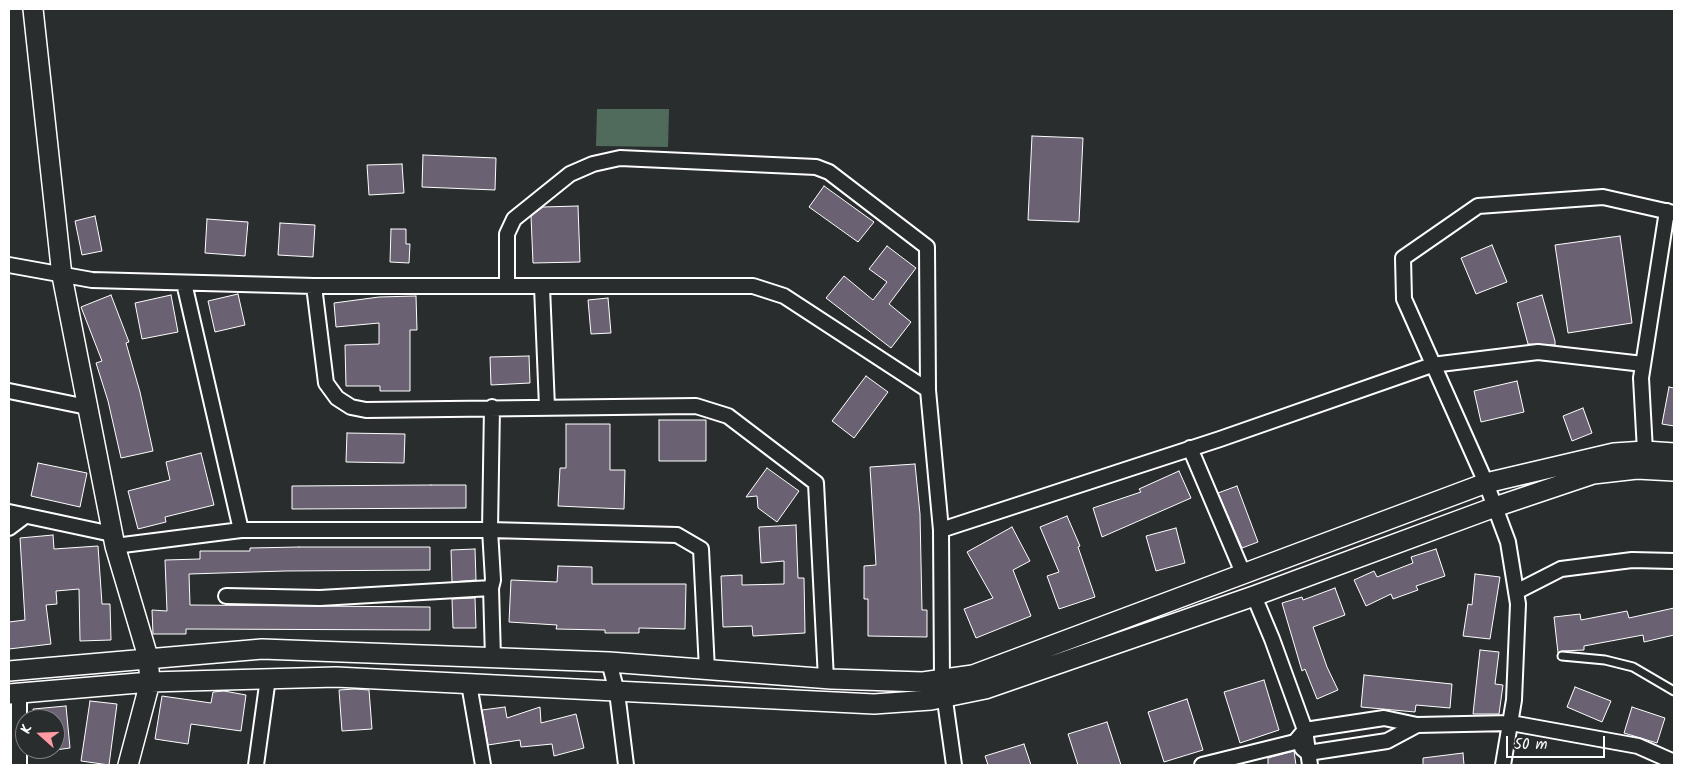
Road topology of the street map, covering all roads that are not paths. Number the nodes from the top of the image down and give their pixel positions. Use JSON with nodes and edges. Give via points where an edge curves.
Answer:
{"nodes":[{"id":1,"x":33,"y":9,"type":"edge"},
{"id":2,"x":1671,"y":212,"type":"edge"},
{"id":3,"x":9,"y":265,"type":"edge"},
{"id":4,"x":62,"y":276,"type":"junction"},
{"id":5,"x":184,"y":283,"type":"junction"},
{"id":6,"x":314,"y":286,"type":"junction"},
{"id":7,"x":507,"y":286,"type":"junction"},
{"id":8,"x":542,"y":286,"type":"junction"},
{"id":9,"x":1643,"y":364,"type":"junction"},
{"id":10,"x":1432,"y":365,"type":"junction"},
{"id":11,"x":928,"y":390,"type":"junction"},
{"id":12,"x":9,"y":391,"type":"edge"},
{"id":13,"x":87,"y":407,"type":"junction"},
{"id":14,"x":492,"y":407,"type":"junction"},
{"id":15,"x":546,"y":407,"type":"junction"},
{"id":16,"x":1190,"y":448,"type":"junction"},
{"id":17,"x":1674,"y":453,"type":"edge"},
{"id":18,"x":1645,"y":460,"type":"junction"},
{"id":19,"x":1674,"y":471,"type":"edge"},
{"id":20,"x":1486,"y":483,"type":"junction"},
{"id":21,"x":1495,"y":507,"type":"junction"},
{"id":22,"x":9,"y":512,"type":"edge"},
{"id":23,"x":25,"y":516,"type":"junction"},
{"id":24,"x":9,"y":528,"type":"edge"},
{"id":25,"x":241,"y":530,"type":"junction"},
{"id":26,"x":490,"y":530,"type":"junction"},
{"id":27,"x":941,"y":530,"type":"junction"},
{"id":28,"x":113,"y":540,"type":"junction"},
{"id":29,"x":1674,"y":561,"type":"edge"},
{"id":30,"x":1243,"y":573,"type":"junction"},
{"id":31,"x":491,"y":588,"type":"junction"},
{"id":32,"x":1516,"y":592,"type":"junction"},
{"id":33,"x":226,"y":596,"type":"dead end"},
{"id":34,"x":1254,"y":596,"type":"junction"},
{"id":35,"x":1562,"y":656,"type":"dead end"},
{"id":36,"x":148,"y":657,"type":"junction"},
{"id":37,"x":493,"y":658,"type":"junction"},
{"id":38,"x":609,"y":662,"type":"junction"},
{"id":39,"x":707,"y":670,"type":"junction"},
{"id":40,"x":9,"y":671,"type":"edge"},
{"id":41,"x":268,"y":678,"type":"junction"},
{"id":42,"x":826,"y":679,"type":"junction"},
{"id":43,"x":150,"y":682,"type":"junction"},
{"id":44,"x":469,"y":684,"type":"junction"},
{"id":45,"x":943,"y":688,"type":"junction"},
{"id":46,"x":1674,"y":691,"type":"edge"},
{"id":47,"x":616,"y":692,"type":"junction"},
{"id":48,"x":14,"y":693,"type":"edge"},
{"id":49,"x":1512,"y":723,"type":"junction"},
{"id":50,"x":1417,"y":725,"type":"junction"},
{"id":51,"x":1305,"y":730,"type":"junction"},
{"id":52,"x":1295,"y":742,"type":"junction"},
{"id":53,"x":1309,"y":759,"type":"edge"},
{"id":54,"x":1674,"y":762,"type":"edge"},
{"id":55,"x":19,"y":765,"type":"edge"},
{"id":56,"x":128,"y":765,"type":"edge"},
{"id":57,"x":256,"y":765,"type":"edge"},
{"id":58,"x":483,"y":765,"type":"edge"},
{"id":59,"x":626,"y":765,"type":"edge"},
{"id":60,"x":954,"y":765,"type":"edge"},
{"id":61,"x":1202,"y":765,"type":"edge"},
{"id":62,"x":1503,"y":765,"type":"edge"}],
"edges":[{"from":1,"to":4,"type":"street"},
{"from":2,"to":9,"type":"street"},
{"from":2,"to":10,"type":"street","via":[[1604,197],[1478,206],[1403,258],[1404,299]]},
{"from":3,"to":4,"type":"street"},
{"from":4,"to":5,"type":"street"},
{"from":4,"to":13,"type":"street"},
{"from":5,"to":6,"type":"street"},
{"from":5,"to":25,"type":"street"},
{"from":6,"to":7,"type":"street"},
{"from":6,"to":14,"type":"street","via":[[326,383],[345,404],[366,410]]},
{"from":7,"to":8,"type":"street"},
{"from":7,"to":11,"type":"street","via":[[511,224],[560,180],[587,166],[633,157],[816,167],[829,172],[926,246]]},
{"from":8,"to":11,"type":"street","via":[[743,284],[764,288],[784,296]]},
{"from":8,"to":15,"type":"street"},
{"from":9,"to":10,"type":"street","via":[[1538,352]]},
{"from":9,"to":18,"type":"street"},
{"from":10,"to":16,"type":"street"},
{"from":10,"to":20,"type":"street"},
{"from":11,"to":27,"type":"street"},
{"from":12,"to":13,"type":"street"},
{"from":13,"to":28,"type":"street"},
{"from":14,"to":15,"type":"street"},
{"from":14,"to":26,"type":"street"},
{"from":15,"to":42,"type":"street","via":[[685,405],[706,408],[728,416],[816,482]]},
{"from":16,"to":27,"type":"street"},
{"from":16,"to":30,"type":"street"},
{"from":17,"to":18,"type":"street"},
{"from":18,"to":19,"type":"street"},
{"from":18,"to":20,"type":"street","via":[[1614,454]]},
{"from":18,"to":21,"type":"street"},
{"from":20,"to":21,"type":"street"},
{"from":20,"to":30,"type":"street"},
{"from":21,"to":32,"type":"street","via":[[1508,542]]},
{"from":21,"to":34,"type":"street"},
{"from":22,"to":23,"type":"street"},
{"from":23,"to":24,"type":"street"},
{"from":23,"to":28,"type":"street"},
{"from":25,"to":26,"type":"street"},
{"from":25,"to":28,"type":"street"},
{"from":26,"to":31,"type":"street"},
{"from":26,"to":39,"type":"street","via":[[676,535],[701,549]]},
{"from":27,"to":45,"type":"street"},
{"from":28,"to":36,"type":"street"},
{"from":29,"to":32,"type":"street","via":[[1632,560],[1561,569]]},
{"from":30,"to":34,"type":"street"},
{"from":30,"to":45,"type":"street"},
{"from":31,"to":33,"type":"street","via":[[320,598]]},
{"from":31,"to":37,"type":"street"},
{"from":32,"to":49,"type":"street"},
{"from":34,"to":45,"type":"street","via":[[985,689]]},
{"from":34,"to":51,"type":"street"},
{"from":35,"to":46,"type":"lane","via":[[1633,667]]},
{"from":36,"to":37,"type":"street","via":[[262,649]]},
{"from":36,"to":40,"type":"street"},
{"from":36,"to":43,"type":"street"},
{"from":37,"to":38,"type":"street"},
{"from":38,"to":39,"type":"street"},
{"from":38,"to":47,"type":"street"},
{"from":39,"to":42,"type":"street"},
{"from":41,"to":43,"type":"street"},
{"from":41,"to":44,"type":"street","via":[[336,676]]},
{"from":41,"to":57,"type":"street"},
{"from":42,"to":45,"type":"street","via":[[923,682]]},
{"from":43,"to":48,"type":"street"},
{"from":43,"to":56,"type":"street"},
{"from":44,"to":47,"type":"street"},
{"from":44,"to":58,"type":"street"},
{"from":45,"to":47,"type":"street","via":[[874,704]]},
{"from":45,"to":60,"type":"street"},
{"from":47,"to":59,"type":"street"},
{"from":48,"to":55,"type":"street"},
{"from":49,"to":50,"type":"street"},
{"from":49,"to":54,"type":"street","via":[[1638,746]]},
{"from":49,"to":62,"type":"street"},
{"from":50,"to":51,"type":"street","via":[[1384,718]]},
{"from":50,"to":53,"type":"street","via":[[1387,741]]},
{"from":51,"to":52,"type":"street"},
{"from":51,"to":53,"type":"street"},
{"from":52,"to":53,"type":"street"},
{"from":52,"to":61,"type":"street"}]}
